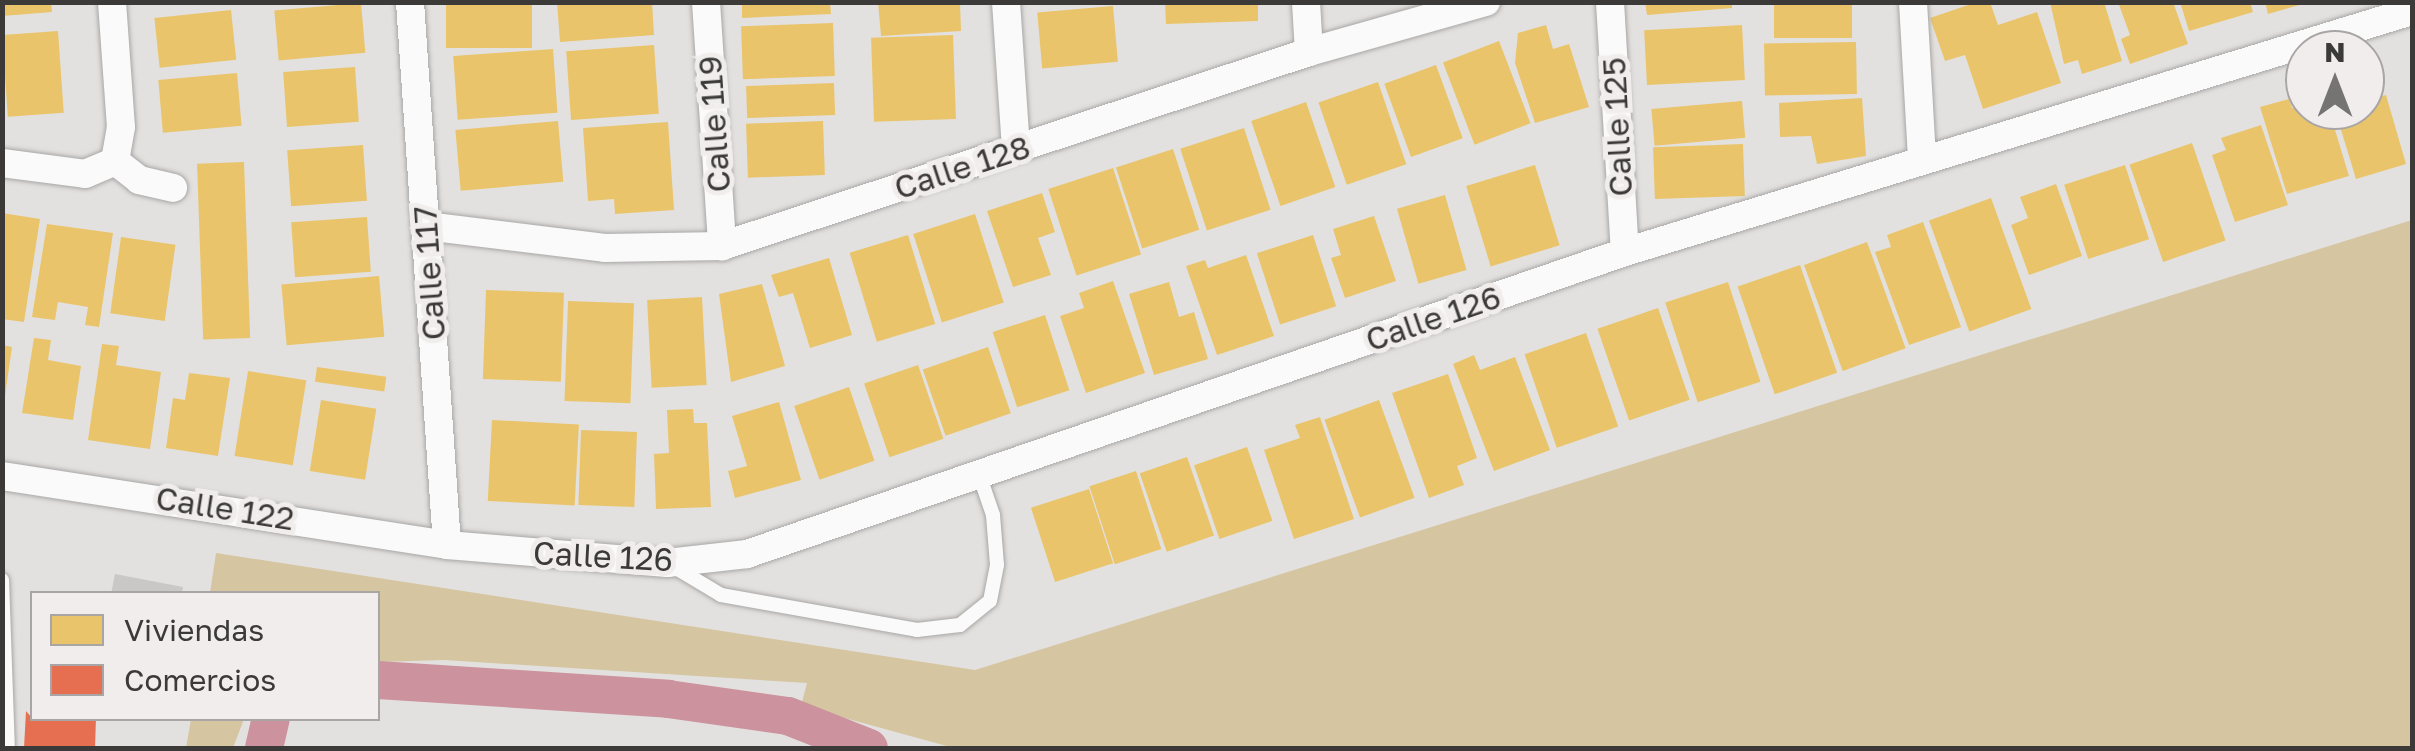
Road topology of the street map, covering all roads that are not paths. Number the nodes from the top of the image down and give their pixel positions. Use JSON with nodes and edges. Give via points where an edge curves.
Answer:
{"nodes":[{"id":1,"x":112,"y":2,"type":"edge"},
{"id":2,"x":410,"y":2,"type":"edge"},
{"id":3,"x":706,"y":2,"type":"edge"},
{"id":4,"x":1006,"y":2,"type":"edge"},
{"id":5,"x":1306,"y":2,"type":"edge"},
{"id":6,"x":1486,"y":2,"type":"edge"},
{"id":7,"x":1610,"y":2,"type":"edge"},
{"id":8,"x":1913,"y":2,"type":"edge"},
{"id":9,"x":2412,"y":11,"type":"edge"},
{"id":10,"x":1310,"y":52,"type":"junction"},
{"id":11,"x":1016,"y":149,"type":"junction"},
{"id":12,"x":1922,"y":158,"type":"junction"},
{"id":13,"x":115,"y":161,"type":"junction"},
{"id":14,"x":2,"y":163,"type":"edge"},
{"id":15,"x":173,"y":188,"type":"dead end"},
{"id":16,"x":426,"y":226,"type":"junction"},
{"id":17,"x":722,"y":246,"type":"junction"},
{"id":18,"x":1624,"y":252,"type":"junction"},
{"id":19,"x":979,"y":474,"type":"junction"},
{"id":20,"x":2,"y":476,"type":"edge"},
{"id":21,"x":447,"y":544,"type":"junction"},
{"id":22,"x":667,"y":564,"type":"junction"},
{"id":23,"x":2,"y":580,"type":"edge"},
{"id":24,"x":8,"y":748,"type":"edge"}],
"edges":[{"from":1,"to":13,"type":"street","via":[[121,127]]},
{"from":2,"to":16,"type":"street","name":"Calle 117"},
{"from":3,"to":17,"type":"street","name":"Calle 119"},
{"from":4,"to":11,"type":"street"},
{"from":5,"to":10,"type":"street"},
{"from":6,"to":10,"type":"street","name":"Calle 128"},
{"from":7,"to":18,"type":"street","name":"Calle 125"},
{"from":8,"to":12,"type":"street"},
{"from":9,"to":12,"type":"street","name":"Calle 126"},
{"from":10,"to":11,"type":"street","name":"Calle 128"},
{"from":11,"to":17,"type":"street","name":"Calle 128"},
{"from":12,"to":18,"type":"street","name":"Calle 126"},
{"from":13,"to":14,"type":"street","via":[[85,174]]},
{"from":13,"to":15,"type":"street","via":[[139,180]]},
{"from":16,"to":17,"type":"street","name":"Calle 128","via":[[605,248]]},
{"from":16,"to":21,"type":"street","name":"Calle 117"},
{"from":18,"to":19,"type":"street","name":"Calle 126"},
{"from":19,"to":22,"type":"street","name":"Calle 126","via":[[747,554]]},
{"from":19,"to":22,"type":"lane","via":[[993,515],[996,565],[990,601],[960,625],[917,630],[722,595]]},
{"from":20,"to":21,"type":"street","name":"Calle 122"},
{"from":21,"to":22,"type":"street","name":"Calle 126"},
{"from":23,"to":24,"type":"lane"}]}
